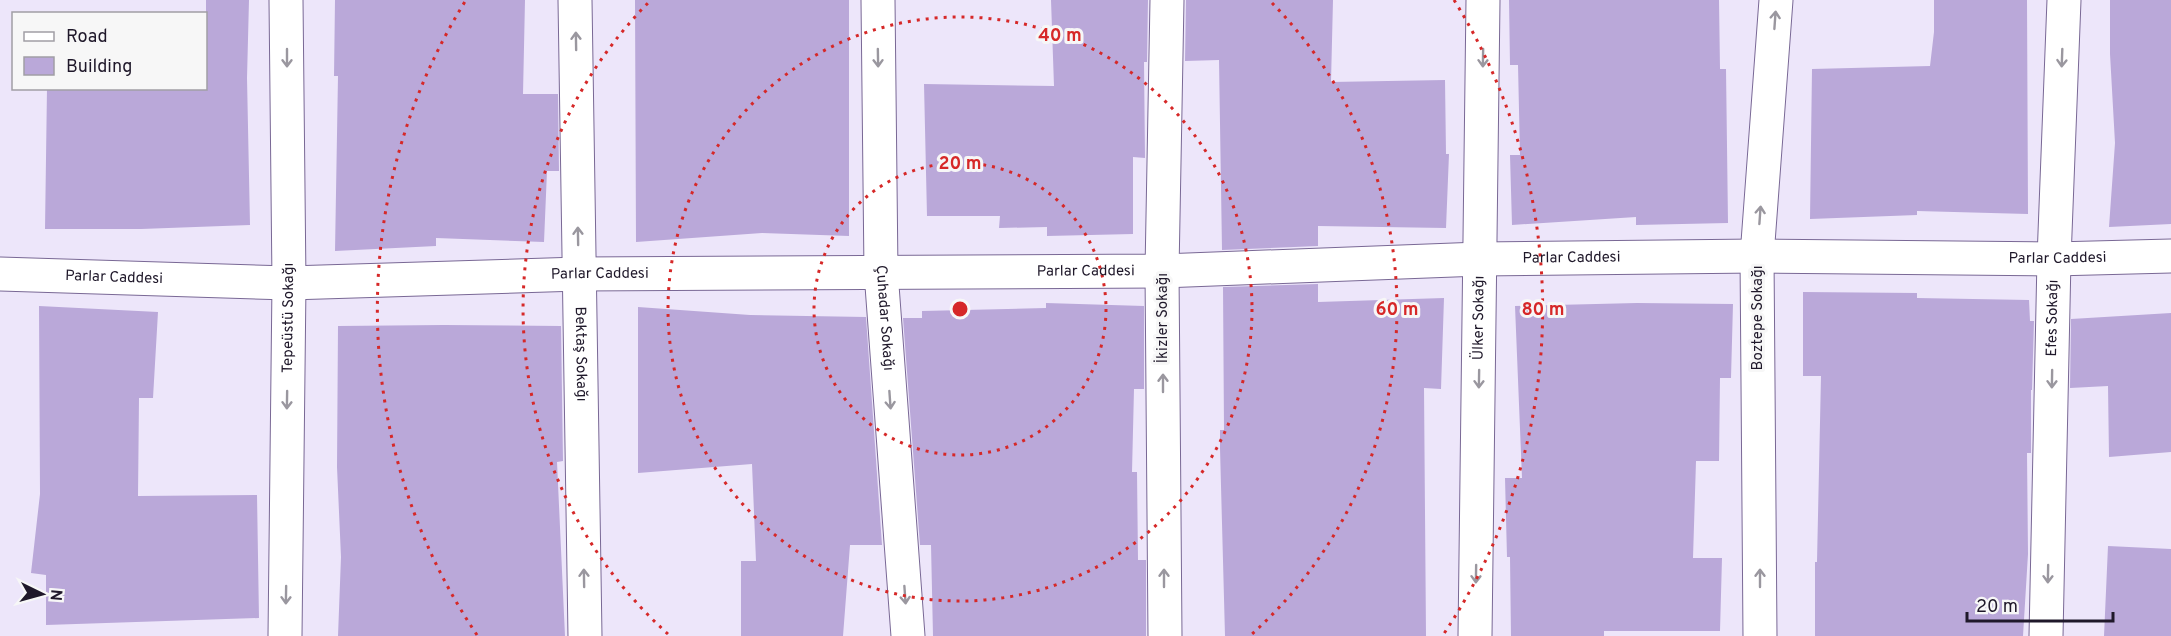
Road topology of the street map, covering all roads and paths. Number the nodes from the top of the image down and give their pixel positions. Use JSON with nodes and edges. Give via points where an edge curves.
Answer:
{"nodes":[{"id":1,"x":286,"y":0,"type":"edge"},
{"id":2,"x":576,"y":0,"type":"edge"},
{"id":3,"x":878,"y":0,"type":"edge"},
{"id":4,"x":1167,"y":0,"type":"edge"},
{"id":5,"x":1483,"y":0,"type":"edge"},
{"id":6,"x":1776,"y":0,"type":"edge"},
{"id":7,"x":2064,"y":0,"type":"edge"},
{"id":8,"x":1757,"y":256,"type":"junction"},
{"id":9,"x":2171,"y":256,"type":"edge"},
{"id":10,"x":1480,"y":259,"type":"junction"},
{"id":11,"x":2054,"y":259,"type":"junction"},
{"id":12,"x":1162,"y":271,"type":"junction"},
{"id":13,"x":881,"y":272,"type":"junction"},
{"id":14,"x":0,"y":274,"type":"edge"},
{"id":15,"x":579,"y":274,"type":"junction"},
{"id":16,"x":289,"y":283,"type":"junction"},
{"id":17,"x":285,"y":636,"type":"edge"},
{"id":18,"x":585,"y":636,"type":"edge"},
{"id":19,"x":908,"y":636,"type":"edge"},
{"id":20,"x":1165,"y":636,"type":"edge"},
{"id":21,"x":1475,"y":636,"type":"edge"},
{"id":22,"x":1760,"y":636,"type":"edge"},
{"id":23,"x":2046,"y":636,"type":"edge"}],
"edges":[{"from":1,"to":16,"type":"street","name":"Tepeüstü Sokağı","one_way":true},
{"from":15,"to":2,"type":"street","name":"Bektaş Sokağı","one_way":true},
{"from":3,"to":13,"type":"street","name":"Çuhadar Sokağı","one_way":true},
{"from":4,"to":12,"type":"street","name":"İkizler Sokağı"},
{"from":5,"to":10,"type":"street","name":"Ülker Sokağı","one_way":true},
{"from":8,"to":6,"type":"street","name":"Boztepe Sokağı","one_way":true},
{"from":7,"to":11,"type":"street","name":"Efes Sokağı","one_way":true},
{"from":8,"to":10,"type":"street","name":"Parlar Caddesi"},
{"from":8,"to":11,"type":"street","name":"Parlar Caddesi"},
{"from":22,"to":8,"type":"street","name":"Boztepe Sokağı","one_way":true},
{"from":9,"to":11,"type":"street","name":"Parlar Caddesi"},
{"from":10,"to":12,"type":"street","name":"Parlar Caddesi"},
{"from":10,"to":21,"type":"street","name":"Ülker Sokağı","one_way":true},
{"from":11,"to":23,"type":"street","name":"Efes Sokağı","one_way":true},
{"from":12,"to":13,"type":"street","name":"Parlar Caddesi"},
{"from":20,"to":12,"type":"street","name":"İkizler Sokağı","one_way":true},
{"from":13,"to":15,"type":"street","name":"Parlar Caddesi"},
{"from":13,"to":19,"type":"street","name":"Çuhadar Sokağı","one_way":true},
{"from":14,"to":16,"type":"street","name":"Parlar Caddesi"},
{"from":15,"to":16,"type":"street","name":"Parlar Caddesi"},
{"from":18,"to":15,"type":"street","name":"Bektaş Sokağı","one_way":true},
{"from":16,"to":17,"type":"street","name":"Tepeüstü Sokağı","one_way":true}]}
